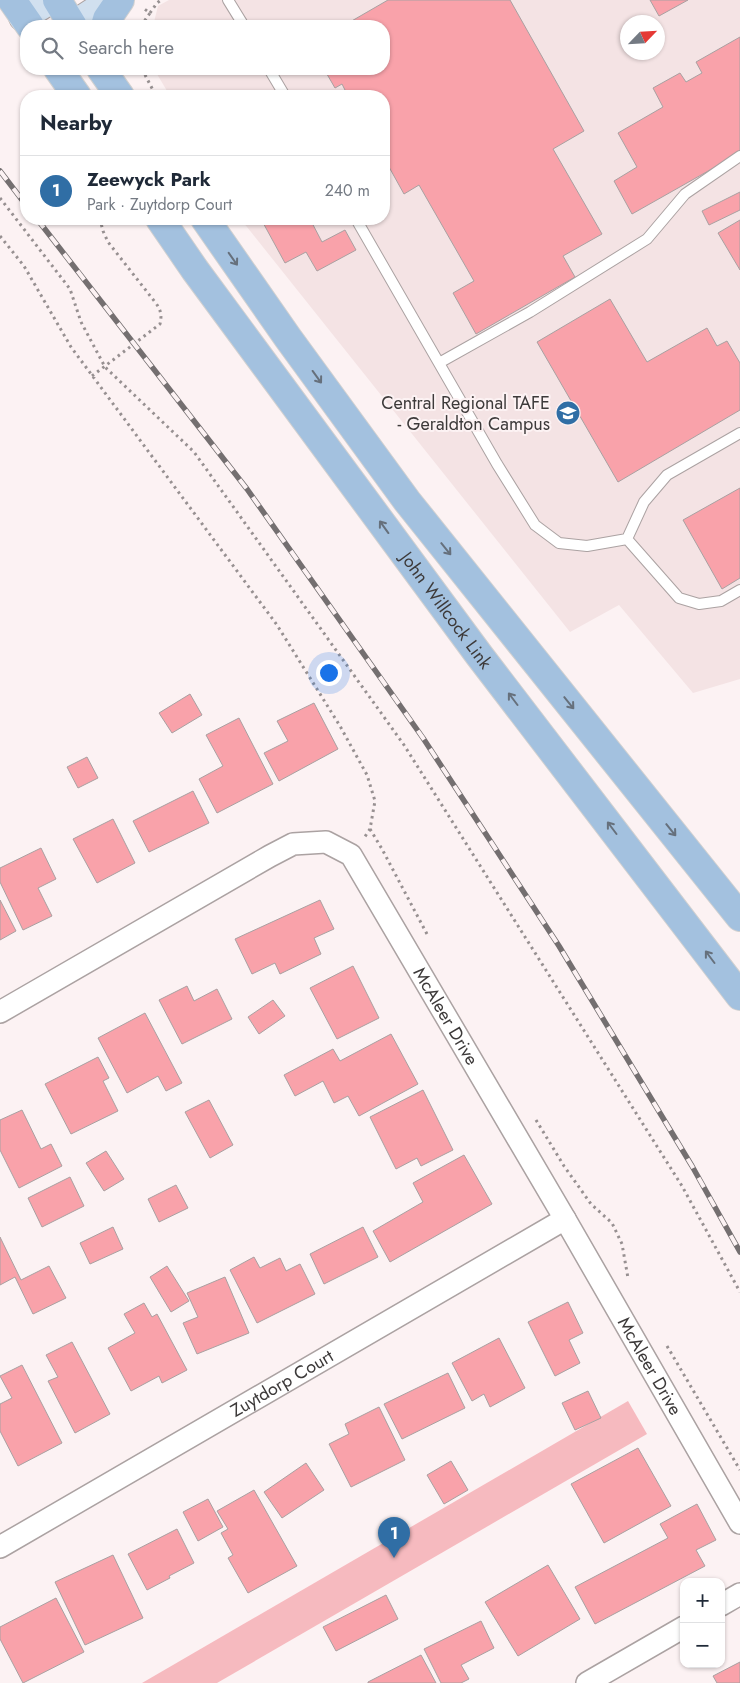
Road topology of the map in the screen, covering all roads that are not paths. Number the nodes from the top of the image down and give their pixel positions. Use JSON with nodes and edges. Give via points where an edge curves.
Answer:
{"nodes":[{"id":1,"x":50,"y":0,"type":"edge"},
{"id":2,"x":57,"y":0,"type":"edge"},
{"id":3,"x":112,"y":0,"type":"edge"},
{"id":4,"x":228,"y":0,"type":"edge"},
{"id":5,"x":130,"y":2,"type":"edge"},
{"id":6,"x":22,"y":14,"type":"edge"},
{"id":7,"x":69,"y":20,"type":"edge"},
{"id":8,"x":82,"y":20,"type":"edge"},
{"id":9,"x":106,"y":20,"type":"edge"},
{"id":10,"x":240,"y":20,"type":"edge"},
{"id":11,"x":62,"y":75,"type":"edge"},
{"id":12,"x":273,"y":75,"type":"edge"},
{"id":13,"x":73,"y":90,"type":"edge"},
{"id":14,"x":281,"y":90,"type":"edge"},
{"id":15,"x":740,"y":156,"type":"edge"},
{"id":16,"x":164,"y":225,"type":"edge"},
{"id":17,"x":209,"y":225,"type":"edge"},
{"id":18,"x":360,"y":225,"type":"edge"},
{"id":19,"x":440,"y":363,"type":"junction"},
{"id":20,"x":740,"y":433,"type":"edge"},
{"id":21,"x":627,"y":539,"type":"junction"},
{"id":22,"x":740,"y":590,"type":"edge"},
{"id":23,"x":740,"y":917,"type":"edge"},
{"id":24,"x":740,"y":996,"type":"edge"},
{"id":25,"x":0,"y":1012,"type":"edge"},
{"id":26,"x":565,"y":1219,"type":"junction"},
{"id":27,"x":740,"y":1523,"type":"edge"},
{"id":28,"x":0,"y":1547,"type":"edge"},
{"id":29,"x":740,"y":1594,"type":"edge"},
{"id":30,"x":725,"y":1603,"type":"edge"},
{"id":31,"x":680,"y":1629,"type":"edge"},
{"id":32,"x":587,"y":1683,"type":"edge"}],
"edges":[{"from":1,"to":6,"type":"main road"},
{"from":2,"to":7,"type":"main road"},
{"from":3,"to":8,"type":"main road"},
{"from":4,"to":10,"type":"lane"},
{"from":5,"to":9,"type":"main road"},
{"from":11,"to":13,"type":"main road"},
{"from":12,"to":14,"type":"lane"},
{"from":15,"to":19,"type":"lane","via":[[685,194],[647,239]]},
{"from":24,"to":16,"type":"main road","name":"John Willcock Link","one_way":true,"via":[[473,647]]},
{"from":17,"to":23,"type":"main road","name":"John Willcock Link","one_way":true,"via":[[407,500]]},
{"from":18,"to":19,"type":"lane"},
{"from":19,"to":21,"type":"lane","via":[[535,526],[559,543],[587,546]]},
{"from":20,"to":21,"type":"lane","via":[[668,475],[644,502]]},
{"from":21,"to":22,"type":"lane","via":[[679,598],[699,604],[720,601]]},
{"from":25,"to":26,"type":"street","name":"McAleer Drive","via":[[292,844],[326,842],[351,855]]},
{"from":26,"to":27,"type":"street","name":"McAleer Drive"},
{"from":26,"to":28,"type":"street","name":"Zuytdorp Court"},
{"from":29,"to":30,"type":"street"},
{"from":31,"to":32,"type":"street"}]}
